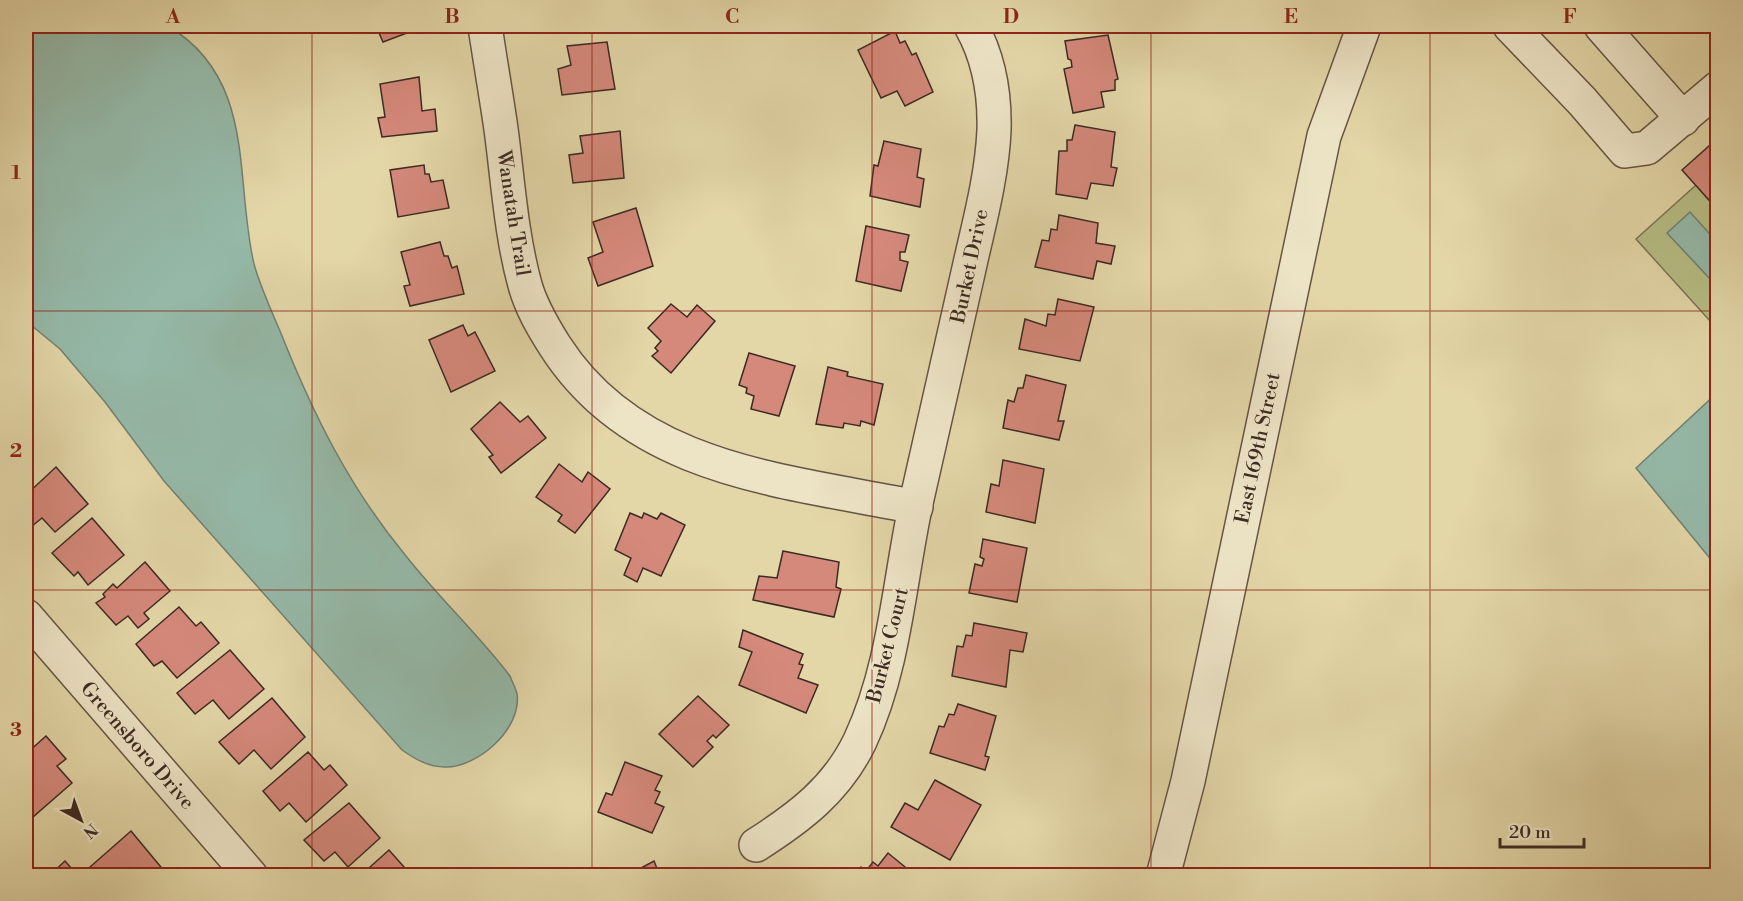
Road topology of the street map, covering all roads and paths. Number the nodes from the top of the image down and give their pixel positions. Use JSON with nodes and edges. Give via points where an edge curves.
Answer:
{"nodes":[{"id":1,"x":485,"y":26,"type":"edge"},
{"id":2,"x":971,"y":26,"type":"edge"},
{"id":3,"x":1364,"y":26,"type":"edge"},
{"id":4,"x":1510,"y":26,"type":"edge"},
{"id":5,"x":1601,"y":26,"type":"edge"},
{"id":6,"x":1718,"y":88,"type":"edge"},
{"id":7,"x":1683,"y":119,"type":"junction"},
{"id":8,"x":915,"y":507,"type":"junction"},
{"id":9,"x":26,"y":616,"type":"edge"},
{"id":10,"x":756,"y":845,"type":"dead end"},
{"id":11,"x":251,"y":876,"type":"edge"},
{"id":12,"x":1163,"y":876,"type":"edge"}],
"edges":[{"from":1,"to":8,"type":"street","name":"Wanatah Trail","via":[[513,232],[526,287],[539,320],[576,375],[644,434],[690,456],[744,472]]},
{"from":2,"to":8,"type":"street","name":"Burket Drive","via":[[985,51],[994,131],[981,211]]},
{"from":3,"to":12,"type":"street","name":"East 169th Street","via":[[1324,136],[1188,781]]},
{"from":4,"to":7,"type":"street","via":[[1624,151],[1647,148]]},
{"from":5,"to":7,"type":"street"},
{"from":6,"to":7,"type":"street"},
{"from":8,"to":10,"type":"street","name":"Burket Court","via":[[880,690],[860,741],[840,776],[818,801]]},
{"from":9,"to":11,"type":"street","name":"Greensboro Drive"}]}
